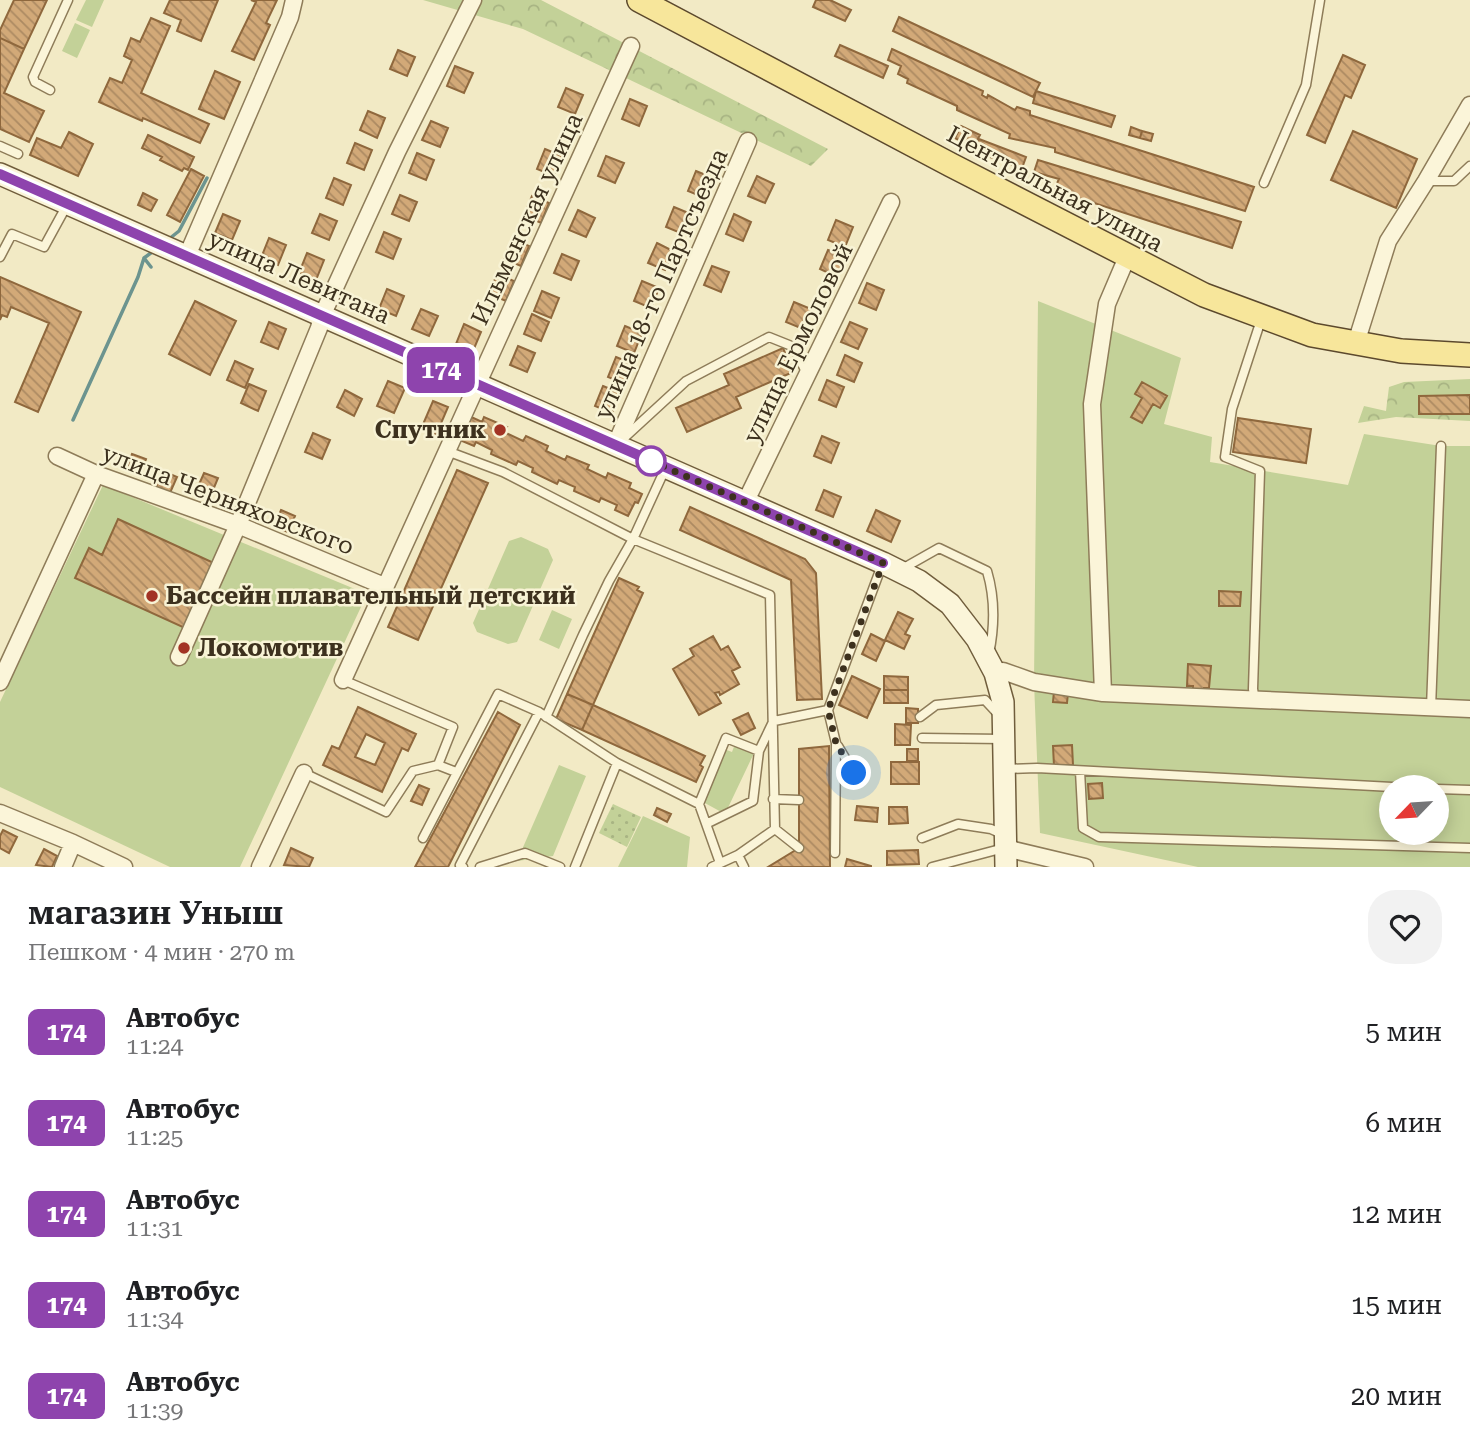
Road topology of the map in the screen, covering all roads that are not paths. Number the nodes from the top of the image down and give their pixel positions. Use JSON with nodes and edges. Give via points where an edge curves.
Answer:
{"nodes":[{"id":1,"x":68,"y":0,"type":"edge"},
{"id":2,"x":294,"y":0,"type":"edge"},
{"id":3,"x":473,"y":0,"type":"edge"},
{"id":4,"x":639,"y":0,"type":"edge"},
{"id":5,"x":1320,"y":0,"type":"edge"},
{"id":6,"x":631,"y":46,"type":"dead end"},
{"id":7,"x":50,"y":90,"type":"dead end"},
{"id":8,"x":1470,"y":105,"type":"edge"},
{"id":9,"x":748,"y":141,"type":"dead end"},
{"id":10,"x":0,"y":146,"type":"edge"},
{"id":11,"x":18,"y":155,"type":"dead end"},
{"id":12,"x":1470,"y":166,"type":"edge"},
{"id":13,"x":0,"y":174,"type":"edge"},
{"id":14,"x":1426,"y":181,"type":"junction"},
{"id":15,"x":1264,"y":183,"type":"dead end"},
{"id":16,"x":891,"y":202,"type":"dead end"},
{"id":17,"x":67,"y":204,"type":"junction"},
{"id":18,"x":187,"y":256,"type":"junction"},
{"id":19,"x":0,"y":257,"type":"edge"},
{"id":20,"x":1127,"y":257,"type":"junction"},
{"id":21,"x":322,"y":316,"type":"junction"},
{"id":22,"x":1262,"y":317,"type":"junction"},
{"id":23,"x":1356,"y":343,"type":"junction"},
{"id":24,"x":1470,"y":355,"type":"edge"},
{"id":25,"x":807,"y":374,"type":"junction"},
{"id":26,"x":476,"y":385,"type":"junction"},
{"id":27,"x":615,"y":446,"type":"junction"},
{"id":28,"x":1441,"y":446,"type":"dead end"},
{"id":29,"x":447,"y":451,"type":"junction"},
{"id":30,"x":57,"y":456,"type":"dead end"},
{"id":31,"x":666,"y":467,"type":"junction"},
{"id":32,"x":96,"y":474,"type":"junction"},
{"id":33,"x":745,"y":503,"type":"junction"},
{"id":34,"x":238,"y":525,"type":"junction"},
{"id":35,"x":633,"y":539,"type":"junction"},
{"id":36,"x":891,"y":567,"type":"junction"},
{"id":37,"x":384,"y":586,"type":"junction"},
{"id":38,"x":179,"y":657,"type":"dead end"},
{"id":39,"x":992,"y":667,"type":"junction"},
{"id":40,"x":343,"y":680,"type":"joint"},
{"id":41,"x":0,"y":682,"type":"edge"},
{"id":42,"x":1103,"y":693,"type":"junction"},
{"id":43,"x":1255,"y":701,"type":"junction"},
{"id":44,"x":1431,"y":708,"type":"junction"},
{"id":45,"x":1470,"y":709,"type":"edge"},
{"id":46,"x":828,"y":710,"type":"junction"},
{"id":47,"x":543,"y":715,"type":"junction"},
{"id":48,"x":920,"y":716,"type":"dead end"},
{"id":49,"x":774,"y":721,"type":"junction"},
{"id":50,"x":1004,"y":730,"type":"junction"},
{"id":51,"x":922,"y":738,"type":"dead end"},
{"id":52,"x":836,"y":743,"type":"junction"},
{"id":53,"x":759,"y":751,"type":"junction"},
{"id":54,"x":617,"y":763,"type":"junction"},
{"id":55,"x":438,"y":765,"type":"junction"},
{"id":56,"x":1006,"y":769,"type":"junction"},
{"id":57,"x":1080,"y":771,"type":"junction"},
{"id":58,"x":456,"y":772,"type":"junction"},
{"id":59,"x":304,"y":773,"type":"joint"},
{"id":60,"x":854,"y":773,"type":"dead end"},
{"id":61,"x":1379,"y":786,"type":"edge"},
{"id":62,"x":1449,"y":789,"type":"edge"},
{"id":63,"x":1470,"y":790,"type":"edge"},
{"id":64,"x":773,"y":799,"type":"junction"},
{"id":65,"x":799,"y":800,"type":"dead end"},
{"id":66,"x":699,"y":804,"type":"junction"},
{"id":67,"x":0,"y":813,"type":"edge"},
{"id":68,"x":708,"y":823,"type":"junction"},
{"id":69,"x":775,"y":829,"type":"junction"},
{"id":70,"x":423,"y":838,"type":"dead end"},
{"id":71,"x":922,"y":838,"type":"dead end"},
{"id":72,"x":73,"y":843,"type":"junction"},
{"id":73,"x":799,"y":848,"type":"dead end"},
{"id":74,"x":1470,"y":848,"type":"edge"},
{"id":75,"x":1006,"y":850,"type":"edge"},
{"id":76,"x":835,"y":853,"type":"dead end"},
{"id":77,"x":738,"y":855,"type":"junction"},
{"id":78,"x":716,"y":865,"type":"edge"},
{"id":79,"x":63,"y":867,"type":"edge"},
{"id":80,"x":124,"y":867,"type":"edge"},
{"id":81,"x":260,"y":867,"type":"edge"},
{"id":82,"x":463,"y":867,"type":"edge"},
{"id":83,"x":480,"y":867,"type":"edge"},
{"id":84,"x":560,"y":867,"type":"edge"},
{"id":85,"x":575,"y":867,"type":"edge"},
{"id":86,"x":744,"y":867,"type":"edge"},
{"id":87,"x":932,"y":867,"type":"edge"},
{"id":88,"x":1085,"y":867,"type":"edge"}],
"edges":[{"from":1,"to":7,"type":"lane","via":[[33,77]]},
{"from":2,"to":18,"type":"street"},
{"from":3,"to":21,"type":"street"},
{"from":4,"to":20,"type":"main road","name":"Центральная улица"},
{"from":5,"to":15,"type":"lane","via":[[1306,85]]},
{"from":6,"to":26,"type":"street","name":"Ильменская улица"},
{"from":8,"to":14,"type":"street"},
{"from":9,"to":27,"type":"street","name":"улица 18-го Партсъезда"},
{"from":10,"to":11,"type":"lane"},
{"from":12,"to":14,"type":"lane","via":[[1454,181]]},
{"from":13,"to":17,"type":"street","name":"улица Левитана"},
{"from":14,"to":23,"type":"street","via":[[1388,241]]},
{"from":16,"to":25,"type":"street","name":"улица Ермоловой"},
{"from":17,"to":18,"type":"street","name":"улица Левитана"},
{"from":17,"to":19,"type":"lane","via":[[44,247],[12,234]]},
{"from":18,"to":21,"type":"street","name":"улица Левитана"},
{"from":20,"to":22,"type":"main road","name":"Центральная улица"},
{"from":20,"to":42,"type":"street","via":[[1107,303],[1092,404]]},
{"from":21,"to":26,"type":"street","name":"улица Левитана"},
{"from":21,"to":34,"type":"street"},
{"from":22,"to":23,"type":"main road","name":"Центральная улица","via":[[1312,335]]},
{"from":22,"to":43,"type":"lane","via":[[1232,409],[1225,457],[1260,471]]},
{"from":23,"to":24,"type":"main road","name":"Центральная улица"},
{"from":25,"to":27,"type":"lane","via":[[794,346],[769,337],[686,381]]},
{"from":25,"to":33,"type":"street","name":"улица Ермоловой"},
{"from":26,"to":27,"type":"street","name":"улица Левитана"},
{"from":26,"to":29,"type":"street","name":"Ильменская улица"},
{"from":27,"to":31,"type":"street","name":"улица Левитана"},
{"from":28,"to":44,"type":"lane"},
{"from":29,"to":35,"type":"lane","via":[[503,472]]},
{"from":29,"to":37,"type":"street","name":"Ильменская улица"},
{"from":30,"to":32,"type":"street","name":"улица Черняховского"},
{"from":31,"to":33,"type":"street","name":"улица Левитана"},
{"from":31,"to":35,"type":"lane"},
{"from":32,"to":34,"type":"street","name":"улица Черняховского"},
{"from":32,"to":41,"type":"street"},
{"from":33,"to":36,"type":"street","name":"улица Левитана"},
{"from":34,"to":37,"type":"street","name":"улица Черняховского"},
{"from":34,"to":38,"type":"street"},
{"from":35,"to":47,"type":"lane"},
{"from":35,"to":49,"type":"lane","via":[[770,595]]},
{"from":36,"to":39,"type":"street","name":"улица Левитана","via":[[950,604],[965,620]]},
{"from":36,"to":39,"type":"lane","via":[[939,548],[987,570],[994,605]]},
{"from":36,"to":46,"type":"lane"},
{"from":37,"to":40,"type":"street","name":"Ильменская улица"},
{"from":39,"to":42,"type":"street","via":[[1034,682]]},
{"from":39,"to":50,"type":"street","name":"улица Левитана","via":[[1003,702]]},
{"from":40,"to":55,"type":"lane","via":[[453,727]]},
{"from":42,"to":43,"type":"street"},
{"from":43,"to":44,"type":"street"},
{"from":44,"to":45,"type":"street"},
{"from":46,"to":49,"type":"lane"},
{"from":46,"to":52,"type":"lane"},
{"from":47,"to":54,"type":"lane"},
{"from":47,"to":58,"type":"lane","via":[[498,694]]},
{"from":47,"to":82,"type":"lane","via":[[460,865]]},
{"from":48,"to":50,"type":"lane","via":[[936,705],[985,700]]},
{"from":49,"to":53,"type":"lane"},
{"from":49,"to":64,"type":"lane"},
{"from":50,"to":51,"type":"lane"},
{"from":50,"to":56,"type":"street","name":"улица Левитана"},
{"from":52,"to":60,"type":"lane"},
{"from":52,"to":76,"type":"lane"},
{"from":53,"to":66,"type":"lane","via":[[726,738]]},
{"from":53,"to":68,"type":"lane","via":[[753,801]]},
{"from":54,"to":66,"type":"lane"},
{"from":54,"to":85,"type":"lane"},
{"from":55,"to":58,"type":"lane"},
{"from":55,"to":59,"type":"lane","via":[[413,771],[386,812]]},
{"from":56,"to":57,"type":"lane"},
{"from":56,"to":75,"type":"street","name":"улица Левитана"},
{"from":57,"to":61,"type":"lane"},
{"from":57,"to":74,"type":"lane","via":[[1083,828],[1099,837]]},
{"from":58,"to":70,"type":"lane"},
{"from":59,"to":81,"type":"street"},
{"from":62,"to":63,"type":"lane"},
{"from":64,"to":65,"type":"lane"},
{"from":64,"to":69,"type":"lane"},
{"from":66,"to":68,"type":"lane"},
{"from":67,"to":72,"type":"street"},
{"from":68,"to":78,"type":"lane"},
{"from":69,"to":73,"type":"lane"},
{"from":69,"to":77,"type":"lane"},
{"from":71,"to":75,"type":"lane","via":[[958,824],[991,829]]},
{"from":72,"to":79,"type":"street"},
{"from":72,"to":80,"type":"street"},
{"from":75,"to":87,"type":"lane"},
{"from":75,"to":88,"type":"street"},
{"from":77,"to":78,"type":"lane"},
{"from":77,"to":86,"type":"lane"},
{"from":83,"to":84,"type":"lane","via":[[526,853]]}]}
